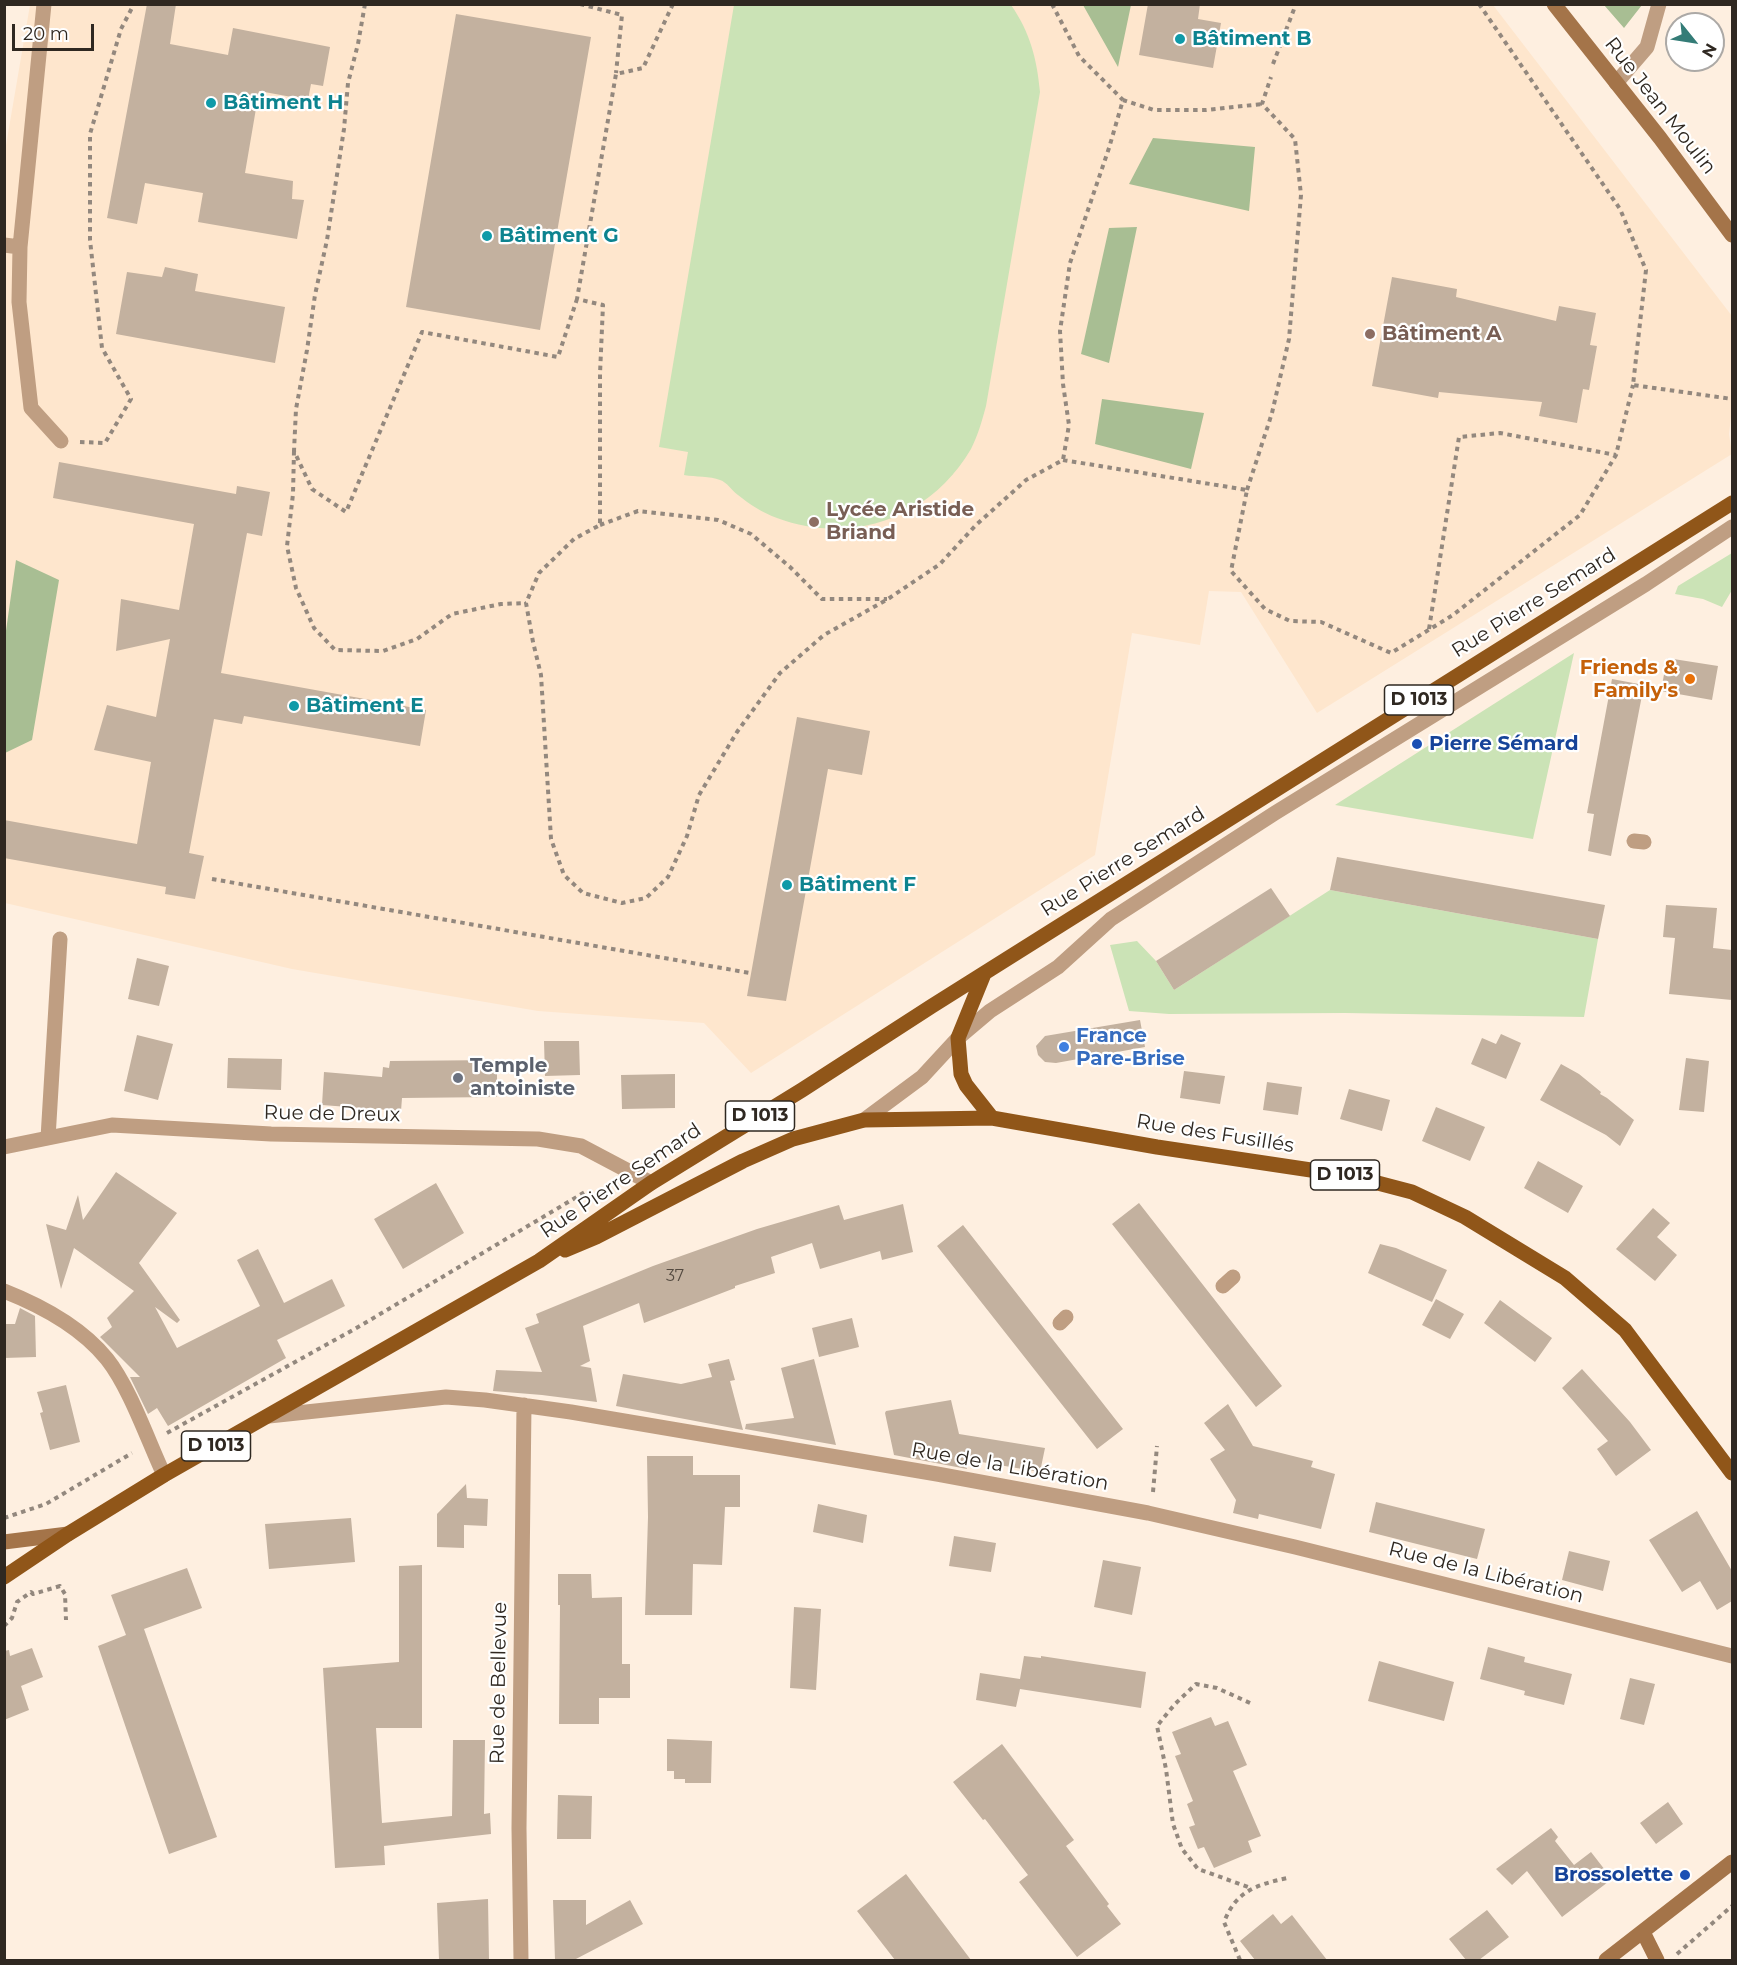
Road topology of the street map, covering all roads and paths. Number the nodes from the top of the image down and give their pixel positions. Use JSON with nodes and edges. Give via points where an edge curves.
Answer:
{"nodes":[{"id":1,"x":44,"y":4,"type":"edge"},
{"id":2,"x":135,"y":4,"type":"edge"},
{"id":3,"x":365,"y":4,"type":"edge"},
{"id":4,"x":580,"y":4,"type":"edge"},
{"id":5,"x":673,"y":4,"type":"edge"},
{"id":6,"x":1052,"y":4,"type":"edge"},
{"id":7,"x":1296,"y":4,"type":"edge"},
{"id":8,"x":1479,"y":4,"type":"edge"},
{"id":9,"x":1554,"y":4,"type":"edge"},
{"id":10,"x":1659,"y":4,"type":"edge"},
{"id":11,"x":1273,"y":64,"type":"dead end"},
{"id":12,"x":616,"y":74,"type":"junction"},
{"id":13,"x":1271,"y":77,"type":"dead end"},
{"id":14,"x":1616,"y":83,"type":"junction"},
{"id":15,"x":1123,"y":100,"type":"junction"},
{"id":16,"x":1262,"y":104,"type":"junction"},
{"id":17,"x":1732,"y":235,"type":"edge"},
{"id":18,"x":4,"y":245,"type":"edge"},
{"id":19,"x":20,"y":247,"type":"junction"},
{"id":20,"x":577,"y":299,"type":"junction"},
{"id":21,"x":1633,"y":385,"type":"junction"},
{"id":22,"x":1732,"y":399,"type":"edge"},
{"id":23,"x":61,"y":441,"type":"joint"},
{"id":24,"x":294,"y":450,"type":"junction"},
{"id":25,"x":1616,"y":454,"type":"junction"},
{"id":26,"x":1063,"y":460,"type":"junction"},
{"id":27,"x":1247,"y":490,"type":"junction"},
{"id":28,"x":1732,"y":503,"type":"edge"},
{"id":29,"x":600,"y":525,"type":"junction"},
{"id":30,"x":1732,"y":527,"type":"edge"},
{"id":31,"x":888,"y":599,"type":"junction"},
{"id":32,"x":526,"y":603,"type":"junction"},
{"id":33,"x":1428,"y":630,"type":"junction"},
{"id":34,"x":212,"y":879,"type":"dead end"},
{"id":35,"x":60,"y":939,"type":"dead end"},
{"id":36,"x":750,"y":973,"type":"dead end"},
{"id":37,"x":984,"y":974,"type":"junction"},
{"id":38,"x":958,"y":1038,"type":"junction"},
{"id":39,"x":992,"y":1118,"type":"junction"},
{"id":40,"x":864,"y":1119,"type":"junction"},
{"id":41,"x":48,"y":1138,"type":"junction"},
{"id":42,"x":4,"y":1147,"type":"edge"},
{"id":43,"x":651,"y":1183,"type":"junction"},
{"id":44,"x":585,"y":1192,"type":"dead end"},
{"id":45,"x":539,"y":1261,"type":"junction"},
{"id":46,"x":4,"y":1291,"type":"edge"},
{"id":47,"x":524,"y":1405,"type":"junction"},
{"id":48,"x":269,"y":1416,"type":"junction"},
{"id":49,"x":149,"y":1443,"type":"junction"},
{"id":50,"x":1157,"y":1446,"type":"dead end"},
{"id":51,"x":1732,"y":1473,"type":"edge"},
{"id":52,"x":164,"y":1475,"type":"junction"},
{"id":53,"x":1148,"y":1513,"type":"junction"},
{"id":54,"x":4,"y":1518,"type":"edge"},
{"id":55,"x":68,"y":1534,"type":"junction"},
{"id":56,"x":4,"y":1542,"type":"edge"},
{"id":57,"x":4,"y":1577,"type":"edge"},
{"id":58,"x":66,"y":1620,"type":"dead end"},
{"id":59,"x":4,"y":1626,"type":"edge"},
{"id":60,"x":1732,"y":1656,"type":"edge"},
{"id":61,"x":1250,"y":1703,"type":"dead end"},
{"id":62,"x":1732,"y":1862,"type":"edge"},
{"id":63,"x":1287,"y":1878,"type":"dead end"},
{"id":64,"x":1251,"y":1888,"type":"junction"},
{"id":65,"x":1732,"y":1906,"type":"edge"},
{"id":66,"x":1642,"y":1932,"type":"junction"},
{"id":67,"x":521,"y":1960,"type":"edge"},
{"id":68,"x":1240,"y":1960,"type":"edge"},
{"id":69,"x":1606,"y":1960,"type":"edge"},
{"id":70,"x":1657,"y":1960,"type":"edge"},
{"id":71,"x":1669,"y":1960,"type":"edge"}],
"edges":[{"from":1,"to":19,"type":"street"},
{"from":2,"to":23,"type":"path","via":[[121,29],[90,134],[90,240],[102,348],[131,399],[105,443]]},
{"from":3,"to":24,"type":"path","via":[[348,83],[327,240],[296,409]]},
{"from":4,"to":12,"type":"path","via":[[621,15]]},
{"from":5,"to":12,"type":"path","via":[[643,68]]},
{"from":6,"to":15,"type":"path","via":[[1079,56]]},
{"from":7,"to":11,"type":"path"},
{"from":8,"to":21,"type":"path","via":[[1620,209],[1646,270]]},
{"from":9,"to":14,"type":"main road","name":"Rue Jean Moulin"},
{"from":10,"to":14,"type":"street","via":[[1647,47]]},
{"from":12,"to":20,"type":"path"},
{"from":13,"to":16,"type":"path"},
{"from":14,"to":17,"type":"main road","name":"Rue Jean Moulin"},
{"from":15,"to":16,"type":"path","via":[[1154,110]]},
{"from":15,"to":26,"type":"path","via":[[1070,263],[1060,331],[1069,424]]},
{"from":16,"to":27,"type":"path","via":[[1295,140],[1301,195],[1289,339],[1272,413]]},
{"from":18,"to":19,"type":"street"},
{"from":19,"to":23,"type":"street","via":[[19,302],[31,408]]},
{"from":20,"to":24,"type":"path","via":[[558,357],[422,332],[346,512],[312,489]]},
{"from":20,"to":29,"type":"path","via":[[603,305]]},
{"from":21,"to":22,"type":"path"},
{"from":21,"to":25,"type":"path"},
{"from":24,"to":32,"type":"path","via":[[287,546],[296,588],[314,628],[335,650],[383,651],[417,639],[452,614]]},
{"from":25,"to":33,"type":"path","via":[[1580,515],[1453,615]]},
{"from":25,"to":33,"type":"path","via":[[1500,433],[1459,437]]},
{"from":26,"to":27,"type":"path"},
{"from":26,"to":31,"type":"path","via":[[1026,480],[940,564]]},
{"from":27,"to":33,"type":"path","via":[[1232,571],[1266,609],[1290,621],[1321,622],[1391,653]]},
{"from":28,"to":37,"type":"main road","name":"Rue Pierre Semard","number":"D 1013"},
{"from":29,"to":31,"type":"path","via":[[638,511],[718,520],[751,534],[822,599]]},
{"from":29,"to":32,"type":"path","via":[[574,539],[539,573]]},
{"from":30,"to":38,"type":"street","via":[[1111,919],[1058,968],[990,1011]]},
{"from":31,"to":32,"type":"path","via":[[824,635],[780,674],[737,732],[699,795],[687,836],[668,877],[646,898],[622,903],[583,893],[564,875],[551,839],[542,675]]},
{"from":34,"to":36,"type":"path"},
{"from":35,"to":41,"type":"street"},
{"from":37,"to":38,"type":"main road"},
{"from":37,"to":43,"type":"main road","name":"Rue Pierre Semard","number":"D 1013"},
{"from":38,"to":39,"type":"main road","via":[[961,1074]]},
{"from":38,"to":40,"type":"street","via":[[922,1077]]},
{"from":39,"to":40,"type":"main road","name":"Rue des Fusillés","number":"D 1013"},
{"from":39,"to":51,"type":"main road","name":"Rue des Fusillés","number":"D 1013","via":[[1351,1176],[1412,1192],[1465,1217],[1565,1278],[1625,1330]]},
{"from":40,"to":45,"type":"main road","name":"Rue Pierre Semard","number":"D 1013","via":[[794,1139],[743,1161],[596,1237]]},
{"from":41,"to":42,"type":"street","name":"Rue de Dreux"},
{"from":41,"to":43,"type":"street","name":"Rue de Dreux","via":[[111,1125],[272,1134],[538,1139],[580,1146]]},
{"from":43,"to":45,"type":"main road","name":"Rue Pierre Semard","number":"D 1013"},
{"from":44,"to":49,"type":"path","via":[[360,1326]]},
{"from":45,"to":48,"type":"main road","name":"Rue Pierre Semard","number":"D 1013"},
{"from":46,"to":49,"type":"street","via":[[86,1336],[123,1384]]},
{"from":47,"to":48,"type":"street","name":"Rue de la Libération","via":[[446,1397]]},
{"from":47,"to":53,"type":"street","name":"Rue de la Libération"},
{"from":47,"to":67,"type":"street","name":"Rue de Bellevue"},
{"from":48,"to":52,"type":"main road","name":"Rue Pierre Semard","number":"D 1013"},
{"from":49,"to":52,"type":"street"},
{"from":49,"to":54,"type":"path","via":[[46,1503]]},
{"from":50,"to":53,"type":"path"},
{"from":52,"to":55,"type":"main road","name":"Rue Pierre Semard","number":"D 1013"},
{"from":53,"to":60,"type":"street","name":"Rue de la Libération"},
{"from":55,"to":56,"type":"main road"},
{"from":55,"to":57,"type":"main road","name":"Rue Pierre Semard","number":"D 1013"},
{"from":58,"to":59,"type":"path","via":[[60,1586],[31,1592],[16,1602],[12,1618]]},
{"from":61,"to":64,"type":"path","via":[[1217,1688],[1196,1684],[1157,1726],[1173,1824],[1182,1849],[1198,1869]]},
{"from":62,"to":66,"type":"main road"},
{"from":63,"to":64,"type":"path"},
{"from":64,"to":68,"type":"path","via":[[1231,1906],[1224,1922]]},
{"from":65,"to":71,"type":"path"},
{"from":66,"to":69,"type":"main road"},
{"from":66,"to":70,"type":"main road"}]}
